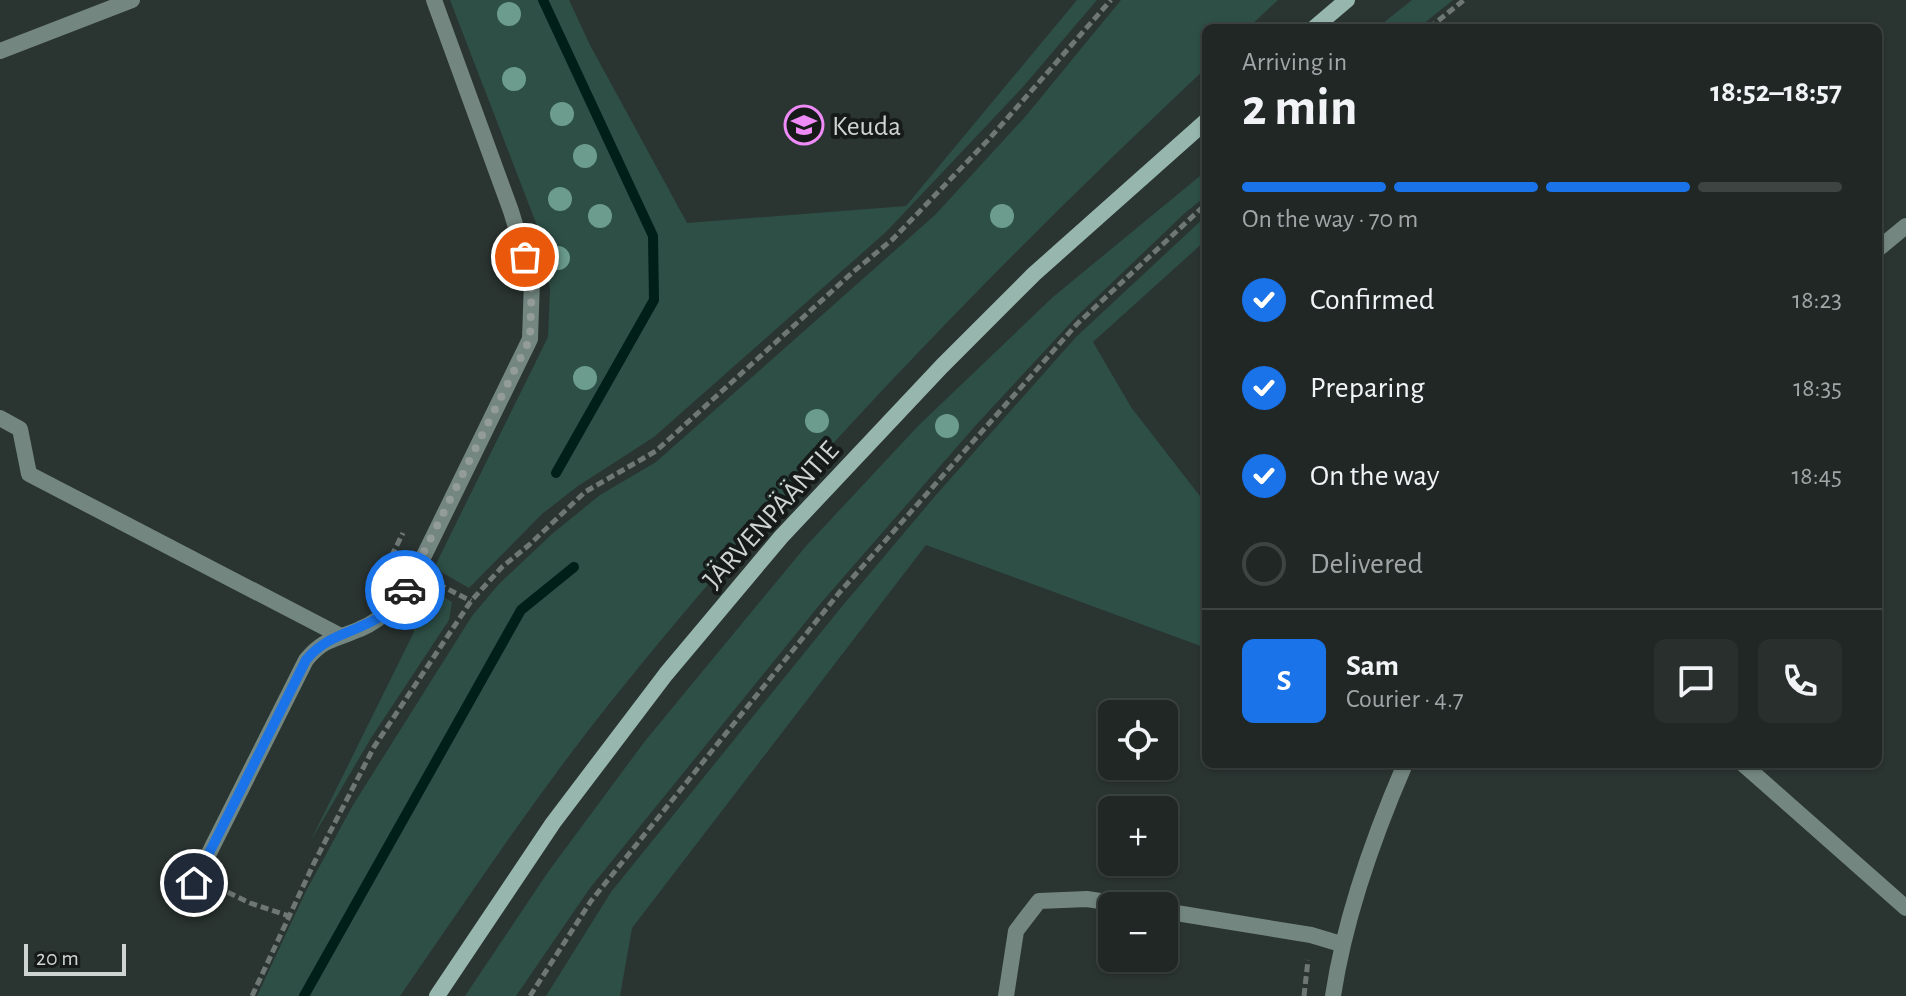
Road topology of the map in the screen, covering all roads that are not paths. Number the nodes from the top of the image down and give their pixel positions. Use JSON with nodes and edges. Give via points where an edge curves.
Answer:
{"nodes":[{"id":1,"x":132,"y":0,"type":"edge"},
{"id":2,"x":434,"y":0,"type":"edge"},
{"id":3,"x":1347,"y":0,"type":"edge"},
{"id":4,"x":1319,"y":24,"type":"edge"},
{"id":5,"x":0,"y":51,"type":"edge"},
{"id":6,"x":1202,"y":125,"type":"edge"},
{"id":7,"x":1906,"y":226,"type":"edge"},
{"id":8,"x":1882,"y":246,"type":"edge"},
{"id":9,"x":0,"y":418,"type":"edge"},
{"id":10,"x":339,"y":635,"type":"junction"},
{"id":11,"x":1403,"y":768,"type":"edge"},
{"id":12,"x":1748,"y":768,"type":"edge"},
{"id":13,"x":196,"y":880,"type":"road end"},
{"id":14,"x":1098,"y":901,"type":"edge"},
{"id":15,"x":1906,"y":908,"type":"edge"},
{"id":16,"x":1178,"y":913,"type":"edge"},
{"id":17,"x":1341,"y":944,"type":"junction"},
{"id":18,"x":437,"y":996,"type":"edge"},
{"id":19,"x":1006,"y":996,"type":"edge"},
{"id":20,"x":1333,"y":996,"type":"edge"}],
"edges":[{"from":1,"to":5,"type":"street"},
{"from":2,"to":10,"type":"street","via":[[532,280],[530,339],[398,602],[378,619]]},
{"from":3,"to":4,"type":"main road"},
{"from":6,"to":18,"type":"main road","name":"JÄRVENPÄÄNTIE","via":[[1024,284],[781,537],[666,674],[553,823]]},
{"from":7,"to":8,"type":"street"},
{"from":9,"to":10,"type":"street","via":[[20,429],[29,474]]},
{"from":10,"to":13,"type":"street","via":[[306,660]]},
{"from":11,"to":17,"type":"street"},
{"from":12,"to":15,"type":"street"},
{"from":14,"to":19,"type":"street","via":[[1039,901],[1016,931]]},
{"from":16,"to":17,"type":"street"},
{"from":17,"to":20,"type":"street"}]}
